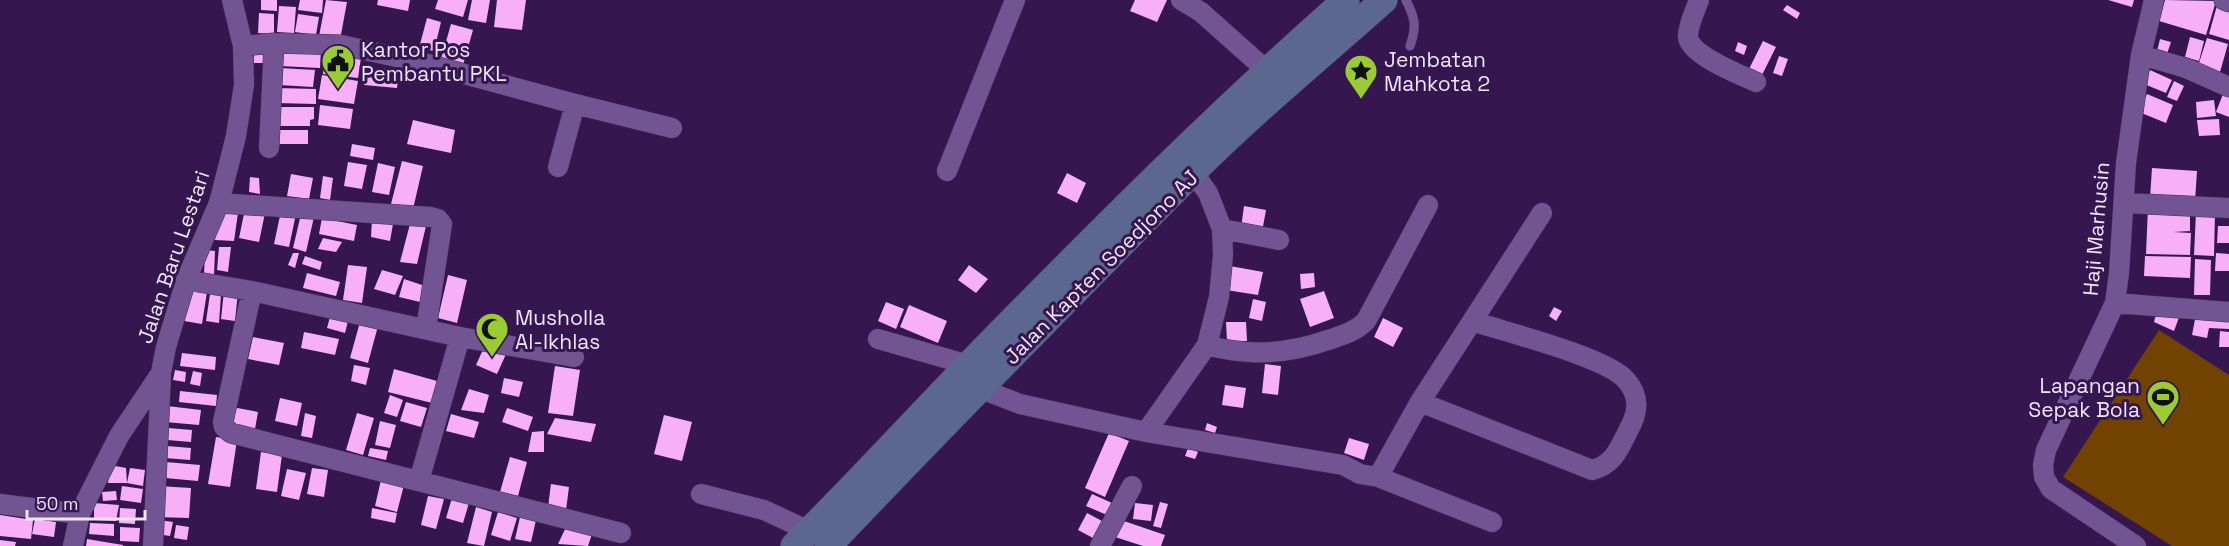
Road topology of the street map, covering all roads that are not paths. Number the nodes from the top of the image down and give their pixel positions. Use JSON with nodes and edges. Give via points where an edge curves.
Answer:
{"nodes":[{"id":1,"x":232,"y":0,"type":"edge"},
{"id":2,"x":1015,"y":0,"type":"edge"},
{"id":3,"x":1181,"y":0,"type":"edge"},
{"id":4,"x":1346,"y":0,"type":"edge"},
{"id":5,"x":1384,"y":0,"type":"edge"},
{"id":6,"x":1406,"y":0,"type":"edge"},
{"id":7,"x":1699,"y":0,"type":"edge"},
{"id":8,"x":2154,"y":0,"type":"edge"},
{"id":9,"x":2224,"y":0,"type":"edge"},
{"id":10,"x":2229,"y":2,"type":"edge"},
{"id":11,"x":274,"y":43,"type":"junction"},
{"id":12,"x":243,"y":46,"type":"junction"},
{"id":13,"x":1410,"y":46,"type":"dead end"},
{"id":14,"x":2141,"y":55,"type":"junction"},
{"id":15,"x":1266,"y":70,"type":"junction"},
{"id":16,"x":1755,"y":82,"type":"dead end"},
{"id":17,"x":2229,"y":87,"type":"edge"},
{"id":18,"x":575,"y":104,"type":"junction"},
{"id":19,"x":672,"y":128,"type":"dead end"},
{"id":20,"x":269,"y":148,"type":"dead end"},
{"id":21,"x":558,"y":167,"type":"dead end"},
{"id":22,"x":947,"y":171,"type":"dead end"},
{"id":23,"x":1193,"y":172,"type":"junction"},
{"id":24,"x":2124,"y":202,"type":"junction"},
{"id":25,"x":219,"y":203,"type":"junction"},
{"id":26,"x":1428,"y":205,"type":"dead end"},
{"id":27,"x":2229,"y":208,"type":"edge"},
{"id":28,"x":1542,"y":213,"type":"dead end"},
{"id":29,"x":1222,"y":229,"type":"junction"},
{"id":30,"x":1280,"y":240,"type":"dead end"},
{"id":31,"x":186,"y":280,"type":"junction"},
{"id":32,"x":252,"y":291,"type":"junction"},
{"id":33,"x":2115,"y":303,"type":"junction"},
{"id":34,"x":2229,"y":312,"type":"edge"},
{"id":35,"x":1472,"y":321,"type":"junction"},
{"id":36,"x":426,"y":329,"type":"junction"},
{"id":37,"x":460,"y":337,"type":"junction"},
{"id":38,"x":878,"y":339,"type":"dead end"},
{"id":39,"x":1207,"y":345,"type":"junction"},
{"id":40,"x":1000,"y":351,"type":"junction"},
{"id":41,"x":574,"y":357,"type":"dead end"},
{"id":42,"x":969,"y":365,"type":"junction"},
{"id":43,"x":161,"y":373,"type":"junction"},
{"id":44,"x":981,"y":389,"type":"junction"},
{"id":45,"x":1420,"y":402,"type":"junction"},
{"id":46,"x":1146,"y":432,"type":"junction"},
{"id":47,"x":1378,"y":477,"type":"junction"},
{"id":48,"x":419,"y":481,"type":"junction"},
{"id":49,"x":1132,"y":486,"type":"dead end"},
{"id":50,"x":701,"y":494,"type":"dead end"},
{"id":51,"x":0,"y":504,"type":"edge"},
{"id":52,"x":80,"y":514,"type":"junction"},
{"id":53,"x":1492,"y":522,"type":"dead end"},
{"id":54,"x":621,"y":533,"type":"dead end"},
{"id":55,"x":810,"y":541,"type":"edge"},
{"id":56,"x":73,"y":546,"type":"edge"},
{"id":57,"x":153,"y":546,"type":"edge"},
{"id":58,"x":1100,"y":546,"type":"edge"},
{"id":59,"x":2136,"y":546,"type":"edge"}],
"edges":[{"from":1,"to":12,"type":"street","name":"Jalan Baru Lestari"},
{"from":2,"to":22,"type":"street"},
{"from":3,"to":15,"type":"street","via":[[1201,12]]},
{"from":4,"to":15,"type":"main road","name":"Jalan Kapten Soedjono AJ"},
{"from":5,"to":23,"type":"main road","name":"Jalan Kapten Soedjono AJ"},
{"from":6,"to":13,"type":"lane","via":[[1416,31]]},
{"from":7,"to":16,"type":"street","via":[[1688,35],[1690,45]]},
{"from":8,"to":14,"type":"street","name":"Haji Marhusin"},
{"from":9,"to":10,"type":"street"},
{"from":11,"to":12,"type":"street"},
{"from":11,"to":18,"type":"street","via":[[341,45]]},
{"from":11,"to":20,"type":"street"},
{"from":12,"to":25,"type":"street","name":"Jalan Baru Lestari","via":[[241,106]]},
{"from":14,"to":17,"type":"street","via":[[2186,68]]},
{"from":14,"to":24,"type":"street","name":"Haji Marhusin"},
{"from":15,"to":40,"type":"main road","name":"Jalan Kapten Soedjono AJ"},
{"from":18,"to":19,"type":"street"},
{"from":18,"to":21,"type":"street"},
{"from":23,"to":29,"type":"street","via":[[1208,193]]},
{"from":23,"to":40,"type":"main road","name":"Jalan Kapten Soedjono AJ","via":[[1079,286]]},
{"from":24,"to":27,"type":"street"},
{"from":24,"to":33,"type":"street","name":"Haji Marhusin"},
{"from":25,"to":31,"type":"street","name":"Jalan Baru Lestari"},
{"from":25,"to":36,"type":"street","via":[[438,219],[441,231]]},
{"from":26,"to":39,"type":"street","via":[[1365,321],[1352,332],[1315,345],[1256,354]]},
{"from":28,"to":35,"type":"street"},
{"from":29,"to":30,"type":"street"},
{"from":29,"to":39,"type":"street","via":[[1219,297]]},
{"from":31,"to":32,"type":"street"},
{"from":31,"to":43,"type":"street","name":"Jalan Baru Lestari"},
{"from":32,"to":36,"type":"street"},
{"from":32,"to":48,"type":"street","via":[[224,427],[231,433]]},
{"from":33,"to":34,"type":"street"},
{"from":33,"to":59,"type":"street","name":"Haji Marhusin","via":[[2046,450],[2044,477],[2050,489]]},
{"from":35,"to":45,"type":"street"},
{"from":35,"to":45,"type":"street","via":[[1586,358],[1628,382],[1637,405],[1636,417],[1614,457],[1603,467],[1592,470]]},
{"from":36,"to":37,"type":"street"},
{"from":37,"to":41,"type":"street"},
{"from":37,"to":48,"type":"street"},
{"from":38,"to":42,"type":"street"},
{"from":39,"to":46,"type":"street"},
{"from":40,"to":42,"type":"main road","name":"Jalan Kapten Soedjono AJ"},
{"from":40,"to":44,"type":"main road","name":"Jalan Kapten Soedjono AJ"},
{"from":42,"to":55,"type":"main road","name":"Jalan Kapten Soedjono AJ"},
{"from":43,"to":52,"type":"street","name":"Jalan Baru Lestari","via":[[119,436]]},
{"from":43,"to":57,"type":"street"},
{"from":44,"to":46,"type":"street","via":[[1020,404]]},
{"from":44,"to":55,"type":"main road","name":"Jalan Kapten Soedjono AJ"},
{"from":45,"to":47,"type":"street"},
{"from":46,"to":47,"type":"street","via":[[1313,459]]},
{"from":47,"to":53,"type":"street"},
{"from":48,"to":54,"type":"street"},
{"from":49,"to":58,"type":"street"},
{"from":50,"to":55,"type":"street","via":[[764,510]]},
{"from":51,"to":52,"type":"street"},
{"from":52,"to":56,"type":"street","name":"Jalan Baru Lestari"}]}
